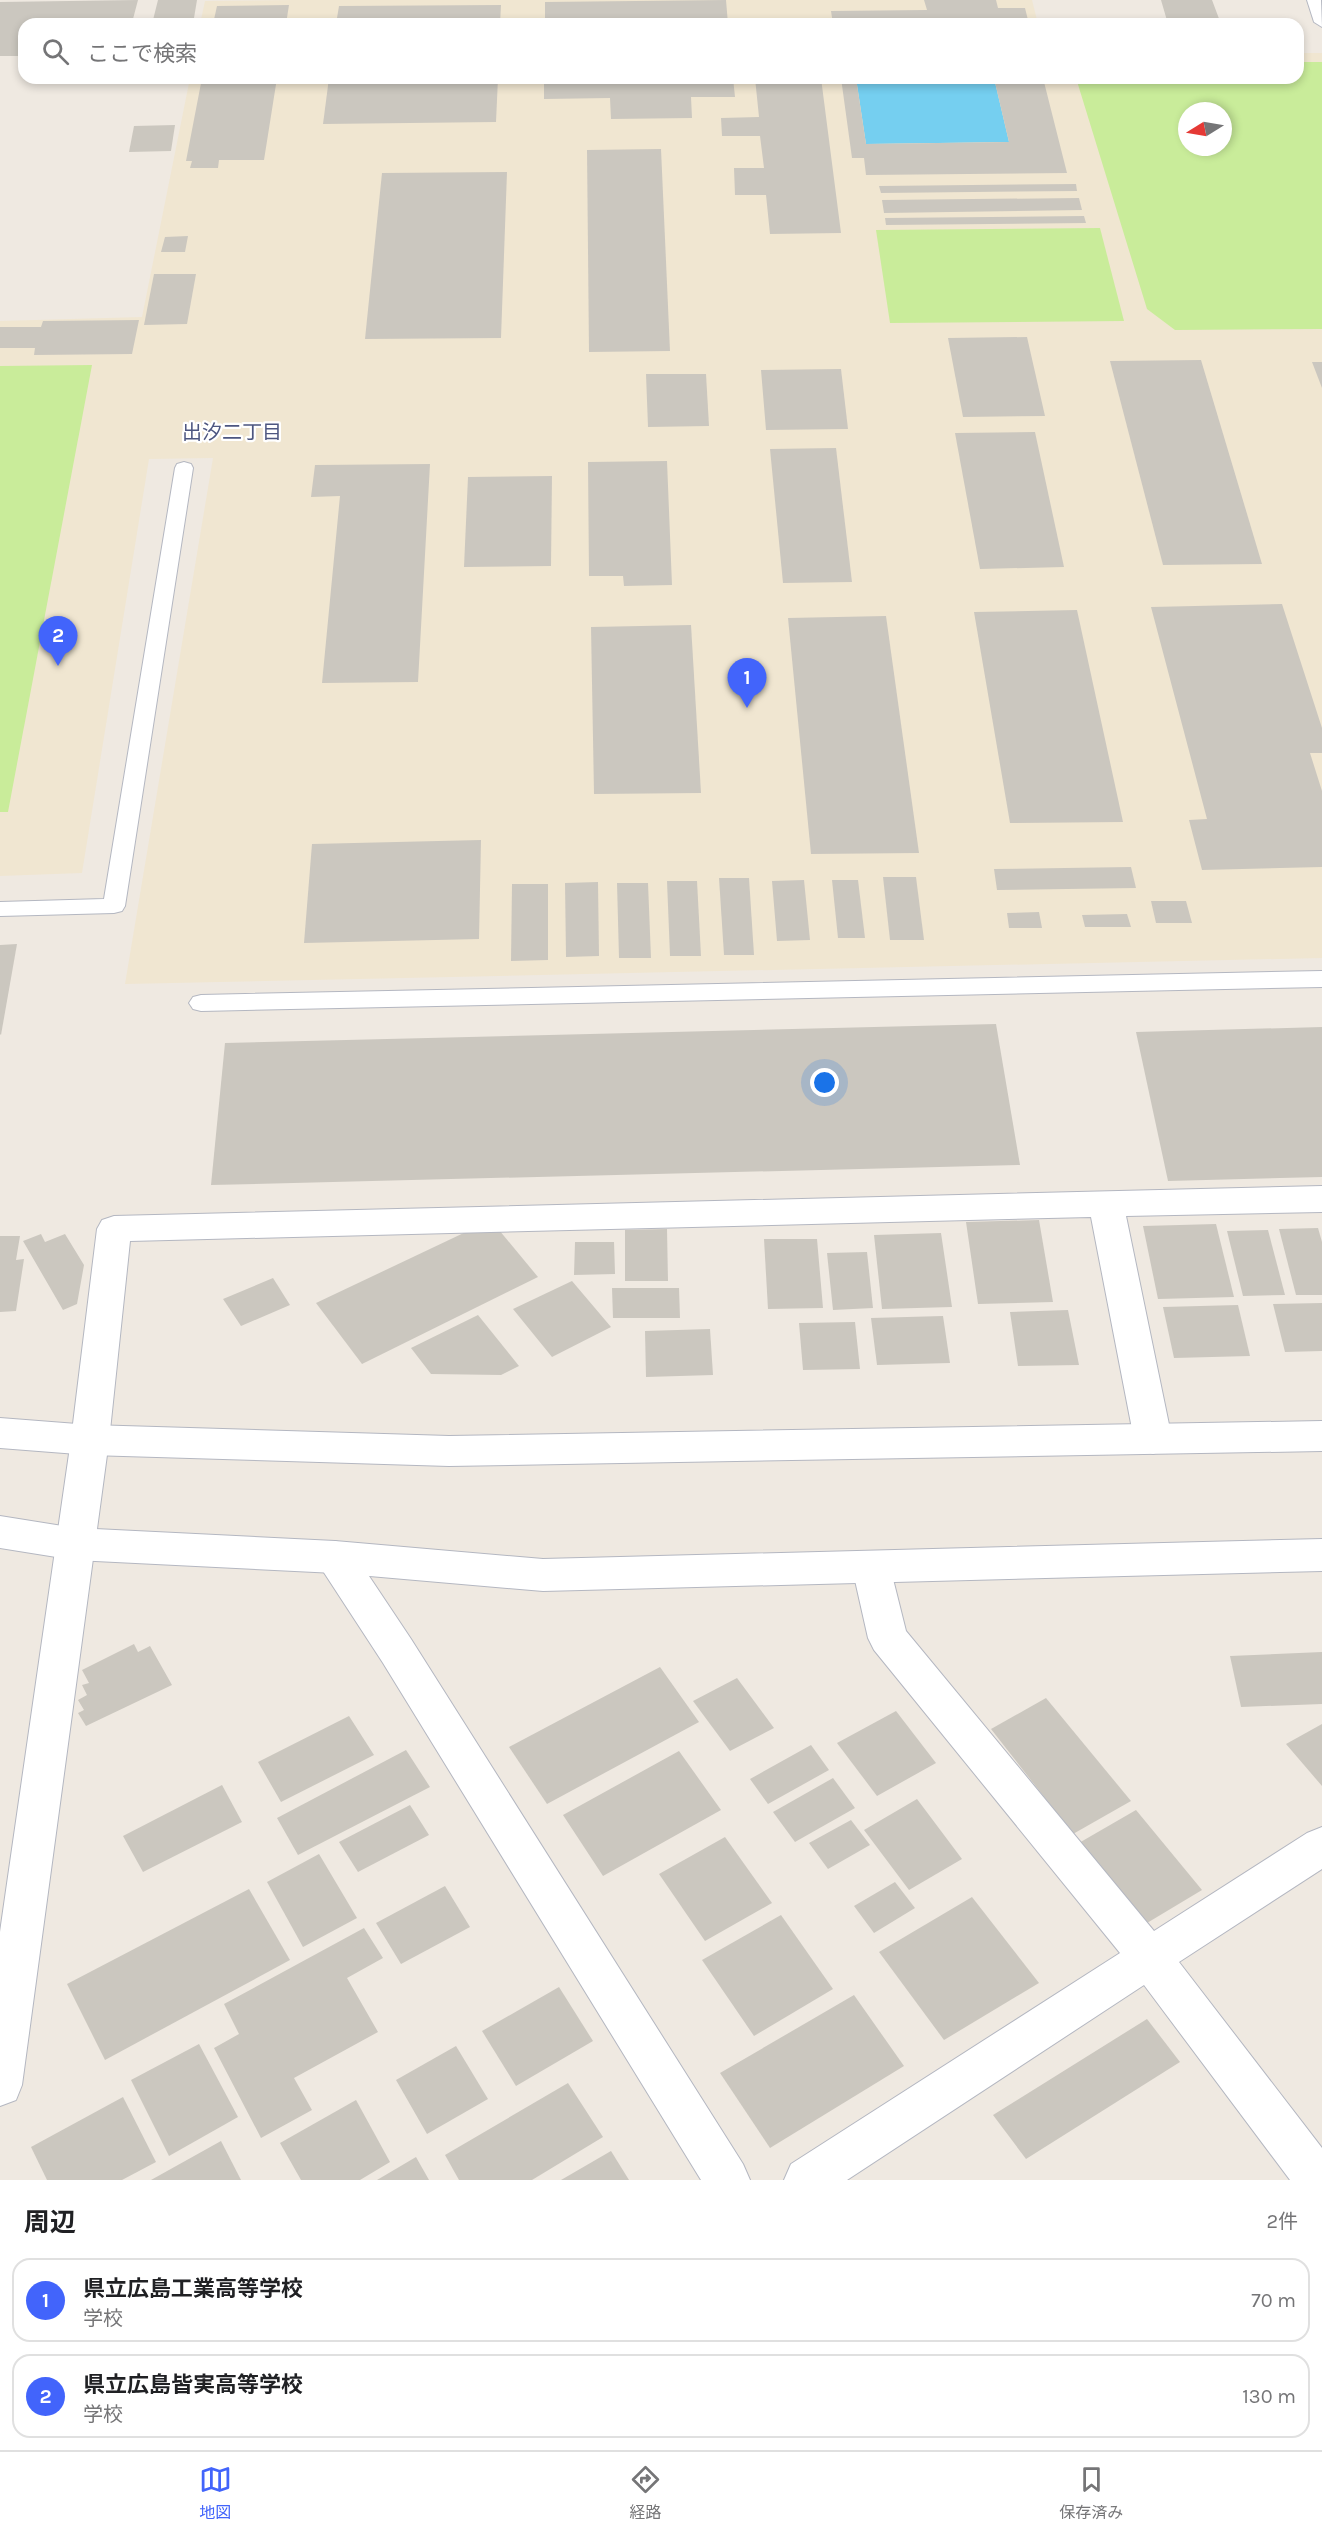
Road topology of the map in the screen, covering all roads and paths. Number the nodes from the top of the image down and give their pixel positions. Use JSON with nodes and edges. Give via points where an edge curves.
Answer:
{"nodes":[{"id":1,"x":1314,"y":0,"type":"edge"},
{"id":2,"x":1322,"y":22,"type":"edge"},
{"id":3,"x":184,"y":468,"type":"dead end"},
{"id":4,"x":0,"y":909,"type":"edge"},
{"id":5,"x":1322,"y":979,"type":"edge"},
{"id":6,"x":201,"y":1003,"type":"dead end"},
{"id":7,"x":1322,"y":1199,"type":"edge"},
{"id":8,"x":1106,"y":1204,"type":"junction"},
{"id":9,"x":0,"y":1433,"type":"edge"},
{"id":10,"x":1322,"y":1436,"type":"edge"},
{"id":11,"x":1153,"y":1439,"type":"junction"},
{"id":12,"x":90,"y":1440,"type":"junction"},
{"id":13,"x":0,"y":1532,"type":"edge"},
{"id":14,"x":75,"y":1544,"type":"junction"},
{"id":15,"x":1322,"y":1555,"type":"edge"},
{"id":16,"x":335,"y":1557,"type":"junction"},
{"id":17,"x":871,"y":1566,"type":"junction"},
{"id":18,"x":1322,"y":1846,"type":"edge"},
{"id":19,"x":1149,"y":1957,"type":"junction"},
{"id":20,"x":0,"y":2085,"type":"edge"},
{"id":21,"x":727,"y":2180,"type":"edge"},
{"id":22,"x":807,"y":2180,"type":"edge"},
{"id":23,"x":1318,"y":2180,"type":"edge"}],
"edges":[{"from":1,"to":2,"type":"lane"},
{"from":3,"to":4,"type":"lane","via":[[114,906]]},
{"from":5,"to":6,"type":"lane"},
{"from":7,"to":8,"type":"street"},
{"from":8,"to":11,"type":"street"},
{"from":8,"to":12,"type":"street","via":[[114,1228]]},
{"from":9,"to":12,"type":"street"},
{"from":10,"to":11,"type":"street"},
{"from":11,"to":12,"type":"street","via":[[449,1451]]},
{"from":12,"to":14,"type":"street"},
{"from":13,"to":14,"type":"street"},
{"from":14,"to":16,"type":"street"},
{"from":14,"to":20,"type":"street"},
{"from":15,"to":17,"type":"street"},
{"from":16,"to":17,"type":"street","via":[[543,1575]]},
{"from":16,"to":21,"type":"street"},
{"from":17,"to":19,"type":"street","via":[[888,1638]]},
{"from":18,"to":19,"type":"street"},
{"from":19,"to":22,"type":"street"},
{"from":19,"to":23,"type":"street"}]}
